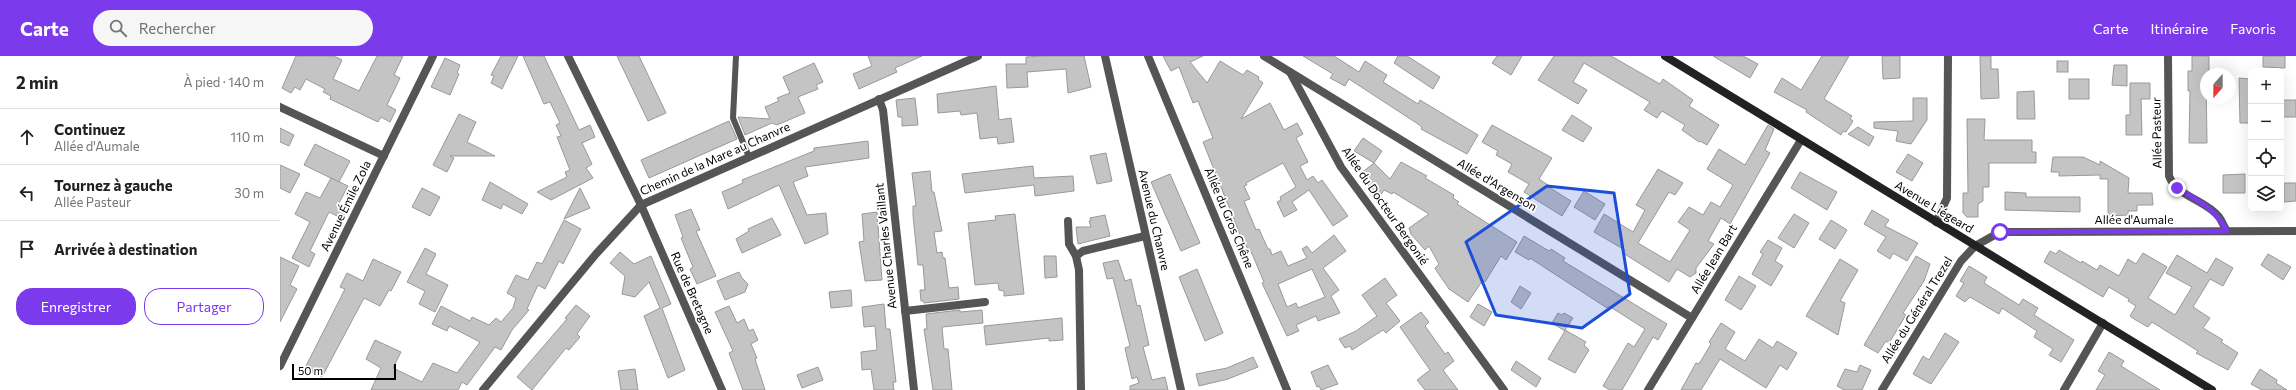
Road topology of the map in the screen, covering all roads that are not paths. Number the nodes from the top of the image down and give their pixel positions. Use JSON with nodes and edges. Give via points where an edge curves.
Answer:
{"nodes":[{"id":1,"x":433,"y":56,"type":"edge"},
{"id":2,"x":568,"y":56,"type":"edge"},
{"id":3,"x":736,"y":56,"type":"edge"},
{"id":4,"x":978,"y":56,"type":"edge"},
{"id":5,"x":1104,"y":56,"type":"edge"},
{"id":6,"x":1148,"y":56,"type":"edge"},
{"id":7,"x":1264,"y":56,"type":"edge"},
{"id":8,"x":1665,"y":56,"type":"edge"},
{"id":9,"x":1948,"y":56,"type":"edge"},
{"id":10,"x":2168,"y":56,"type":"edge"},
{"id":11,"x":1290,"y":72,"type":"junction"},
{"id":12,"x":879,"y":99,"type":"junction"},
{"id":13,"x":280,"y":107,"type":"edge"},
{"id":14,"x":1800,"y":140,"type":"junction"},
{"id":15,"x":384,"y":156,"type":"junction"},
{"id":16,"x":749,"y":157,"type":"junction"},
{"id":17,"x":640,"y":205,"type":"junction"},
{"id":18,"x":1068,"y":221,"type":"dead end"},
{"id":19,"x":1936,"y":222,"type":"junction"},
{"id":20,"x":2227,"y":231,"type":"junction"},
{"id":21,"x":2296,"y":231,"type":"edge"},
{"id":22,"x":1145,"y":236,"type":"junction"},
{"id":23,"x":1975,"y":246,"type":"junction"},
{"id":24,"x":1076,"y":256,"type":"junction"},
{"id":25,"x":985,"y":302,"type":"dead end"},
{"id":26,"x":905,"y":311,"type":"junction"},
{"id":27,"x":1692,"y":318,"type":"junction"},
{"id":28,"x":2103,"y":323,"type":"junction"},
{"id":29,"x":280,"y":366,"type":"edge"},
{"id":30,"x":483,"y":390,"type":"edge"},
{"id":31,"x":722,"y":390,"type":"edge"},
{"id":32,"x":914,"y":390,"type":"edge"},
{"id":33,"x":1081,"y":390,"type":"edge"},
{"id":34,"x":1181,"y":390,"type":"edge"},
{"id":35,"x":1287,"y":390,"type":"edge"},
{"id":36,"x":1504,"y":390,"type":"edge"},
{"id":37,"x":1648,"y":390,"type":"edge"},
{"id":38,"x":1882,"y":390,"type":"edge"},
{"id":39,"x":2064,"y":390,"type":"edge"},
{"id":40,"x":2212,"y":390,"type":"edge"}],
"edges":[{"from":1,"to":15,"type":"street","name":"Avenue Émile Zola"},
{"from":2,"to":17,"type":"street","name":"Rue de Bretagne"},
{"from":3,"to":16,"type":"lane","via":[[733,118]]},
{"from":4,"to":12,"type":"street","name":"Chemin de la Mare au Chanvre"},
{"from":5,"to":22,"type":"street","name":"Avenue du Chanvre"},
{"from":6,"to":35,"type":"street","name":"Allée du Gros Chêne"},
{"from":7,"to":11,"type":"street"},
{"from":8,"to":14,"type":"street","name":"Avenue Liégeard"},
{"from":9,"to":19,"type":"street","via":[[1947,198]]},
{"from":10,"to":20,"type":"street","name":"Allée Pasteur","via":[[2170,176],[2177,188],[2220,218]]},
{"from":11,"to":27,"type":"street","name":"Allée d'Argenson"},
{"from":11,"to":36,"type":"street","name":"Allée du Docteur Bergonié","via":[[1341,167]]},
{"from":12,"to":16,"type":"street","name":"Chemin de la Mare au Chanvre"},
{"from":12,"to":26,"type":"street","name":"Avenue Charles Vaillant","via":[[883,110]]},
{"from":13,"to":15,"type":"street"},
{"from":14,"to":19,"type":"street","name":"Avenue Liégeard"},
{"from":14,"to":27,"type":"street","name":"Allée Jean Bart"},
{"from":15,"to":29,"type":"street","name":"Avenue Émile Zola"},
{"from":16,"to":17,"type":"street","name":"Chemin de la Mare au Chanvre"},
{"from":17,"to":30,"type":"street","name":"Chemin de la Mare au Chanvre"},
{"from":17,"to":31,"type":"street","name":"Rue de Bretagne"},
{"from":18,"to":24,"type":"street","via":[[1069,244]]},
{"from":19,"to":23,"type":"street","name":"Avenue Liégeard"},
{"from":20,"to":21,"type":"street","name":"Allée d'Aumale"},
{"from":20,"to":23,"type":"street","name":"Allée d'Aumale","via":[[2000,232]]},
{"from":22,"to":24,"type":"street","via":[[1083,250]]},
{"from":22,"to":34,"type":"street","name":"Avenue du Chanvre"},
{"from":23,"to":28,"type":"street","name":"Avenue Liégeard"},
{"from":23,"to":38,"type":"street","name":"Allée du Général Trezel","via":[[1961,261]]},
{"from":24,"to":33,"type":"street"},
{"from":25,"to":26,"type":"street"},
{"from":26,"to":32,"type":"street","name":"Avenue Charles Vaillant"},
{"from":27,"to":37,"type":"street","name":"Allée Jean Bart"},
{"from":28,"to":39,"type":"street"},
{"from":28,"to":40,"type":"street","name":"Avenue Liégeard"}]}
